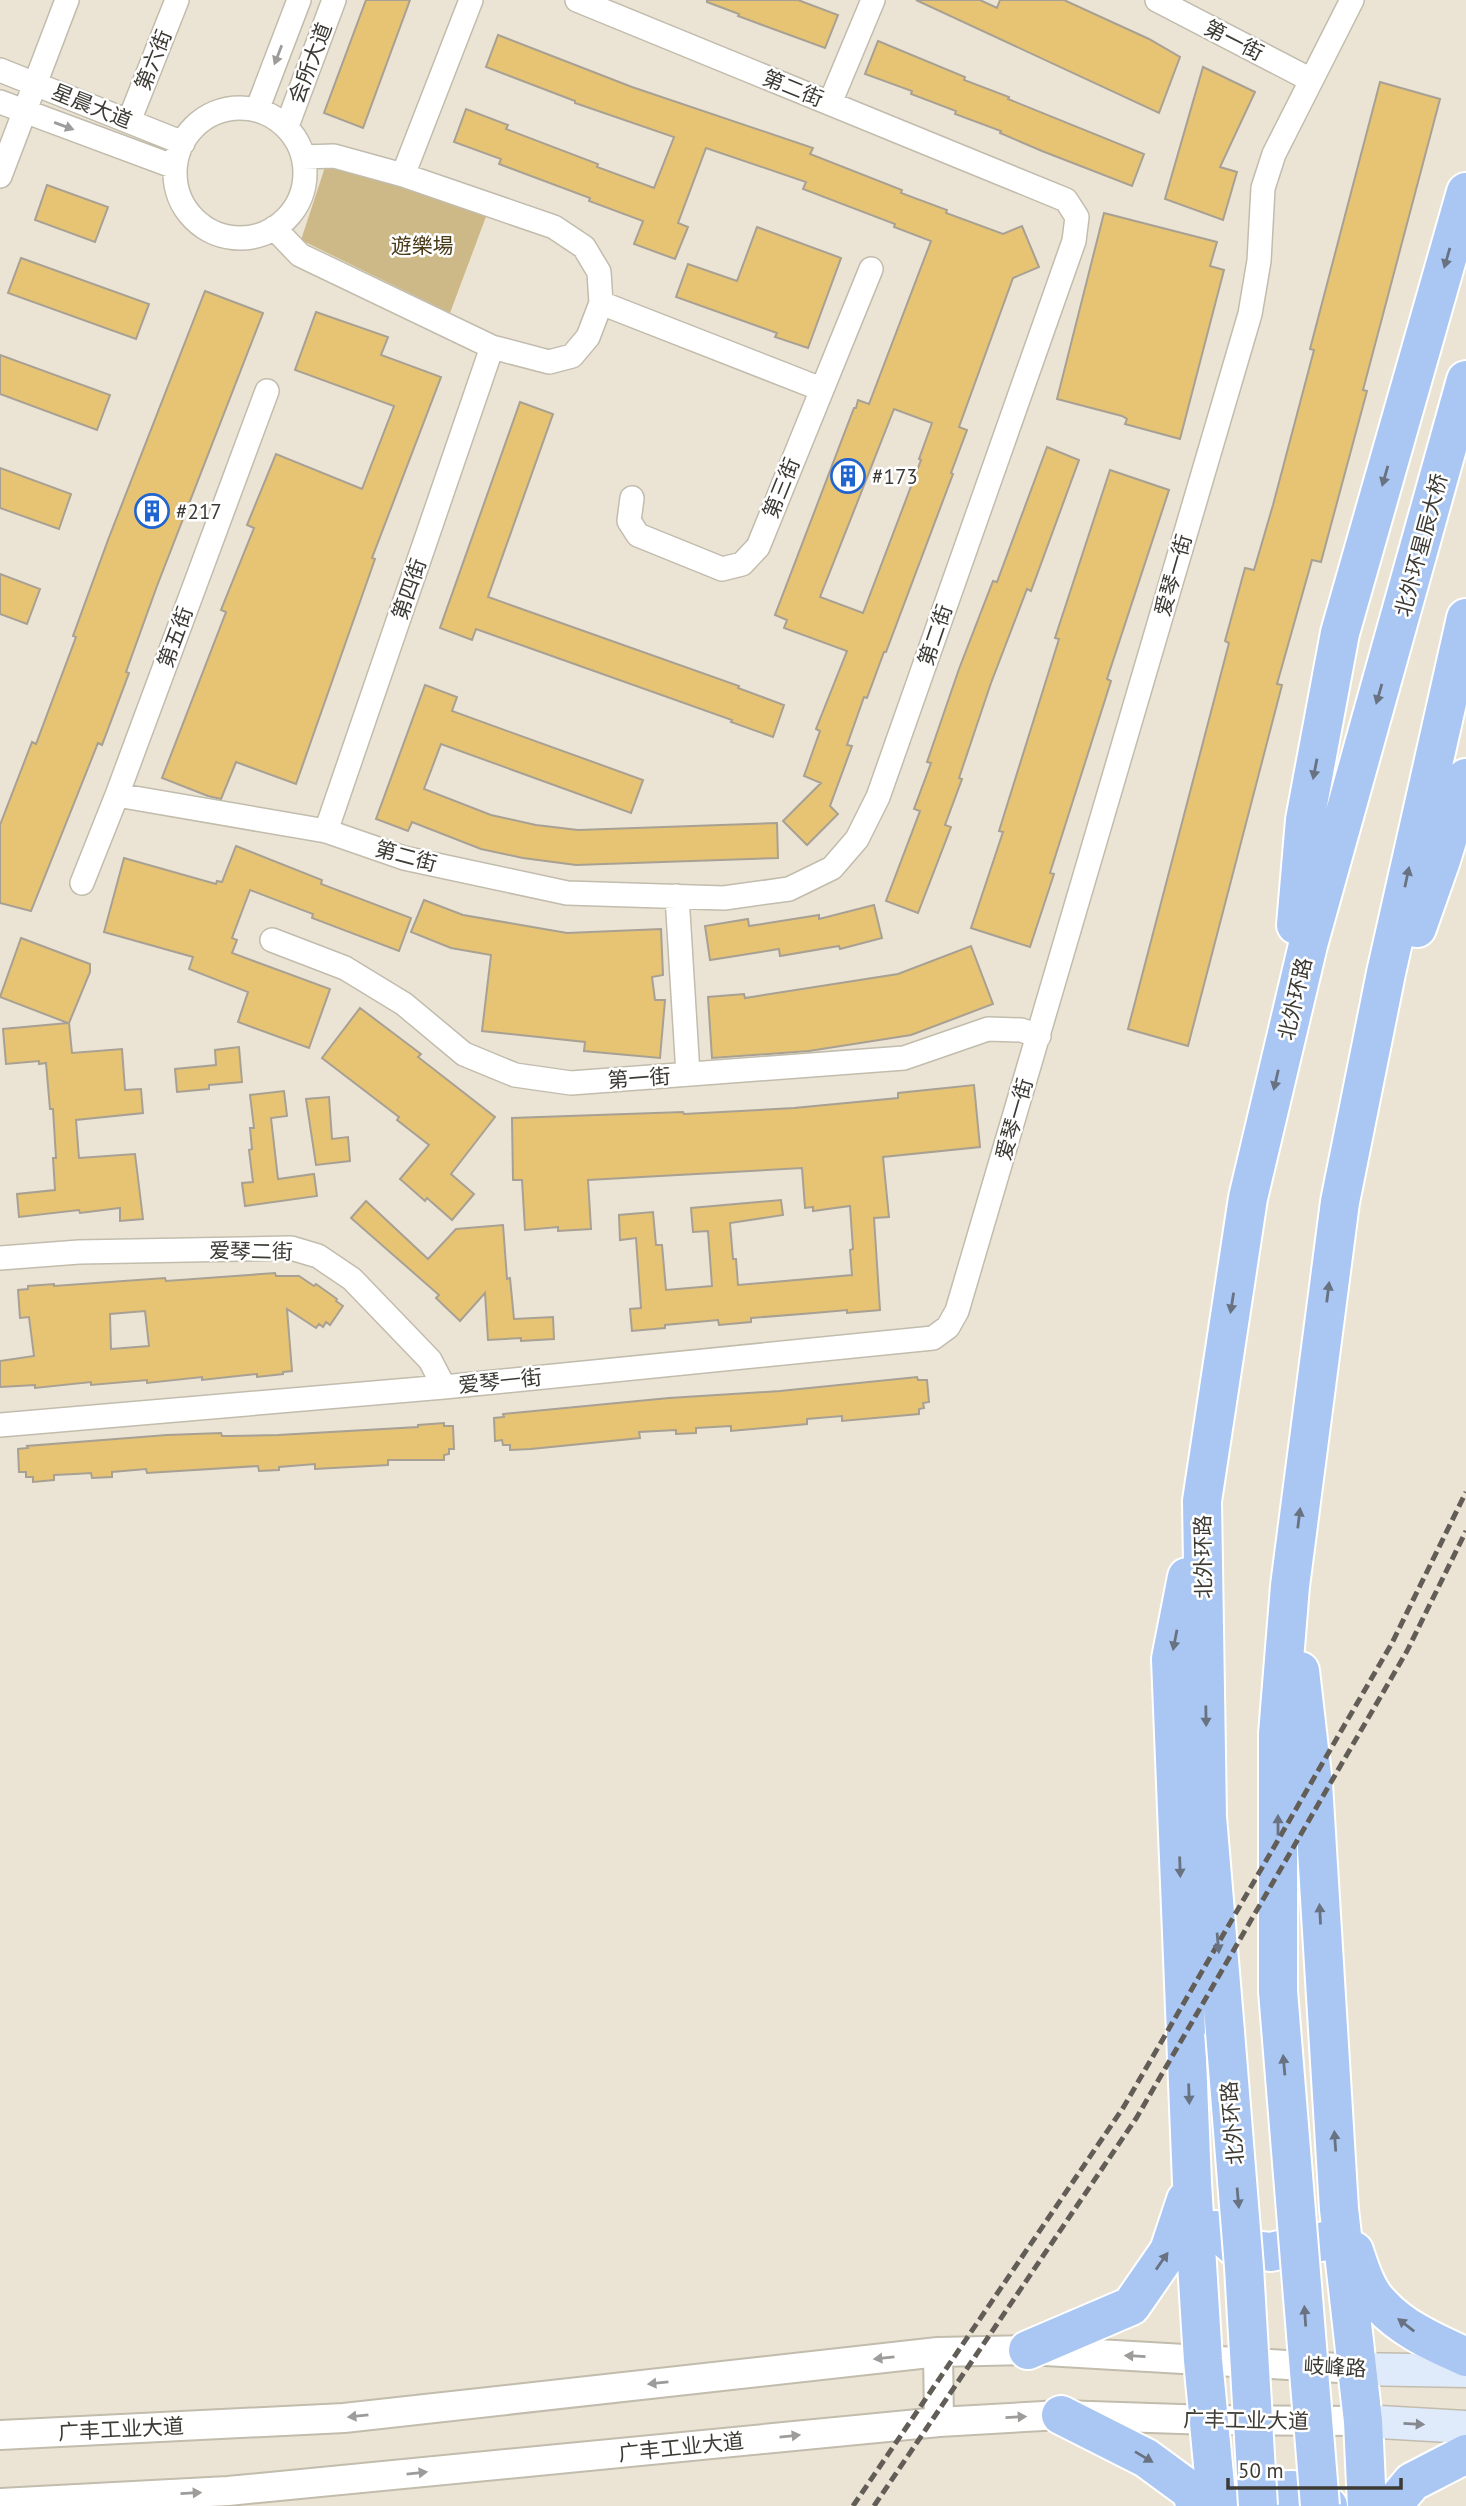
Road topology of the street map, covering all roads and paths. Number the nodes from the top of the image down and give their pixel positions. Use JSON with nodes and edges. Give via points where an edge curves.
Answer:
{"nodes":[{"id":1,"x":67,"y":0,"type":"edge"},
{"id":2,"x":177,"y":0,"type":"edge"},
{"id":3,"x":299,"y":0,"type":"edge"},
{"id":4,"x":334,"y":0,"type":"edge"},
{"id":5,"x":471,"y":0,"type":"edge"},
{"id":6,"x":577,"y":0,"type":"edge"},
{"id":7,"x":873,"y":0,"type":"edge"},
{"id":8,"x":1157,"y":0,"type":"edge"},
{"id":9,"x":1352,"y":0,"type":"edge"},
{"id":10,"x":0,"y":70,"type":"edge"},
{"id":11,"x":1311,"y":80,"type":"junction"},
{"id":12,"x":35,"y":83,"type":"junction"},
{"id":13,"x":0,"y":102,"type":"edge"},
{"id":14,"x":830,"y":103,"type":"junction"},
{"id":15,"x":257,"y":110,"type":"junction"},
{"id":16,"x":24,"y":112,"type":"junction"},
{"id":17,"x":129,"y":121,"type":"junction"},
{"id":18,"x":287,"y":126,"type":"junction"},
{"id":19,"x":183,"y":143,"type":"junction"},
{"id":20,"x":303,"y":157,"type":"junction"},
{"id":21,"x":176,"y":167,"type":"junction"},
{"id":22,"x":403,"y":175,"type":"junction"},
{"id":23,"x":0,"y":176,"type":"edge"},
{"id":24,"x":1466,"y":192,"type":"edge"},
{"id":25,"x":274,"y":229,"type":"junction"},
{"id":26,"x":871,"y":269,"type":"dead end"},
{"id":27,"x":601,"y":303,"type":"junction"},
{"id":28,"x":492,"y":347,"type":"junction"},
{"id":29,"x":1466,"y":380,"type":"edge"},
{"id":30,"x":821,"y":389,"type":"junction"},
{"id":31,"x":267,"y":391,"type":"dead end"},
{"id":32,"x":632,"y":498,"type":"dead end"},
{"id":33,"x":1397,"y":629,"type":"joint"},
{"id":34,"x":1462,"y":631,"type":"edge"},
{"id":35,"x":1466,"y":778,"type":"edge"},
{"id":36,"x":117,"y":795,"type":"junction"},
{"id":37,"x":326,"y":831,"type":"junction"},
{"id":38,"x":82,"y":883,"type":"dead end"},
{"id":39,"x":677,"y":896,"type":"junction"},
{"id":40,"x":272,"y":940,"type":"dead end"},
{"id":41,"x":1039,"y":1036,"type":"junction"},
{"id":42,"x":1285,"y":1041,"type":"junction"},
{"id":43,"x":1367,"y":1068,"type":"junction"},
{"id":44,"x":688,"y":1074,"type":"junction"},
{"id":45,"x":0,"y":1258,"type":"edge"},
{"id":46,"x":444,"y":1387,"type":"junction"},
{"id":47,"x":0,"y":1425,"type":"edge"},
{"id":48,"x":1202,"y":1501,"type":"junction"},
{"id":49,"x":1290,"y":1586,"type":"junction"},
{"id":50,"x":1193,"y":2196,"type":"junction"},
{"id":51,"x":1341,"y":2223,"type":"junction"},
{"id":52,"x":1028,"y":2350,"type":"junction"},
{"id":53,"x":938,"y":2352,"type":"junction"},
{"id":54,"x":1466,"y":2357,"type":"edge"},
{"id":55,"x":1203,"y":2360,"type":"junction"},
{"id":56,"x":1356,"y":2369,"type":"junction"},
{"id":57,"x":1466,"y":2371,"type":"edge"},
{"id":58,"x":1061,"y":2414,"type":"junction"},
{"id":59,"x":1210,"y":2420,"type":"junction"},
{"id":60,"x":1363,"y":2421,"type":"junction"},
{"id":61,"x":939,"y":2422,"type":"junction"},
{"id":62,"x":1466,"y":2427,"type":"edge"},
{"id":63,"x":0,"y":2435,"type":"edge"},
{"id":64,"x":1466,"y":2454,"type":"edge"},
{"id":65,"x":0,"y":2502,"type":"edge"},
{"id":66,"x":1196,"y":2506,"type":"edge"},
{"id":67,"x":1217,"y":2506,"type":"edge"},
{"id":68,"x":1245,"y":2506,"type":"edge"},
{"id":69,"x":1258,"y":2506,"type":"edge"},
{"id":70,"x":1320,"y":2506,"type":"edge"},
{"id":71,"x":1328,"y":2506,"type":"edge"},
{"id":72,"x":1367,"y":2506,"type":"edge"},
{"id":73,"x":1392,"y":2506,"type":"edge"}],
"edges":[{"from":1,"to":12,"type":"street"},
{"from":2,"to":17,"type":"street","name":"第六街"},
{"from":3,"to":15,"type":"street","name":"会所大道","one_way":true},
{"from":4,"to":18,"type":"street","name":"会所大道"},
{"from":5,"to":22,"type":"street"},
{"from":6,"to":14,"type":"street","name":"第二街"},
{"from":7,"to":14,"type":"street"},
{"from":8,"to":11,"type":"street","name":"第一街"},
{"from":9,"to":11,"type":"street","name":"爱琴一街"},
{"from":10,"to":12,"type":"street","name":"星晨大道"},
{"from":11,"to":41,"type":"street","name":"爱琴一街","via":[[1274,154],[1263,188],[1259,261],[1250,314]]},
{"from":12,"to":16,"type":"street"},
{"from":12,"to":17,"type":"street","name":"星晨大道"},
{"from":13,"to":16,"type":"street","name":"星晨大道"},
{"from":14,"to":39,"type":"street","name":"第二街","via":[[1066,200],[1077,217],[1074,241],[878,797],[858,839],[832,868],[789,889],[724,898]]},
{"from":15,"to":18,"type":"street"},
{"from":15,"to":19,"type":"street","via":[[246,107],[214,113],[187,134]]},
{"from":16,"to":21,"type":"street","name":"星晨大道","one_way":true},
{"from":16,"to":23,"type":"street"},
{"from":17,"to":19,"type":"street","name":"星晨大道"},
{"from":18,"to":20,"type":"street"},
{"from":19,"to":21,"type":"street"},
{"from":20,"to":22,"type":"street","via":[[334,156]]},
{"from":20,"to":25,"type":"street","via":[[304,189],[295,209]]},
{"from":21,"to":25,"type":"street","via":[[178,194],[202,227],[242,239]]},
{"from":22,"to":27,"type":"street","via":[[554,227],[584,247],[599,272]]},
{"from":24,"to":42,"type":"highway","one_way":true,"via":[[1340,633],[1305,820]]},
{"from":25,"to":28,"type":"street","via":[[300,255]]},
{"from":26,"to":30,"type":"street","name":"第三街"},
{"from":27,"to":28,"type":"street","via":[[588,337],[572,356],[549,362]]},
{"from":27,"to":30,"type":"street"},
{"from":28,"to":37,"type":"street","name":"第四街"},
{"from":29,"to":33,"type":"highway","name":"北外环星辰大桥"},
{"from":30,"to":32,"type":"street","name":"第三街","via":[[758,547],[742,564],[722,569],[638,535],[629,521]]},
{"from":31,"to":36,"type":"street","name":"第五街"},
{"from":33,"to":42,"type":"highway","name":"北外环路","one_way":true},
{"from":43,"to":34,"type":"highway","one_way":true},
{"from":35,"to":43,"type":"highway"},
{"from":36,"to":37,"type":"street","name":"第二街"},
{"from":36,"to":38,"type":"street","name":"第五街"},
{"from":37,"to":39,"type":"street","name":"第二街","via":[[404,858],[568,892]]},
{"from":39,"to":44,"type":"street"},
{"from":40,"to":44,"type":"street","name":"第一街","via":[[345,968],[404,1004],[464,1054],[515,1074],[570,1083]]},
{"from":41,"to":44,"type":"street","name":"第一街","via":[[988,1029],[904,1058]]},
{"from":41,"to":46,"type":"street","name":"爱琴一街","via":[[957,1311],[948,1328],[933,1338]]},
{"from":42,"to":48,"type":"highway","name":"北外环路","one_way":true,"via":[[1248,1198]]},
{"from":49,"to":43,"type":"highway","one_way":true,"via":[[1340,1202]]},
{"from":45,"to":46,"type":"street","name":"爱琴二街","via":[[79,1251],[291,1248],[318,1256],[352,1279],[430,1360]]},
{"from":46,"to":47,"type":"street","name":"爱琴一街"},
{"from":48,"to":50,"type":"highway","one_way":true,"via":[[1171,1659]]},
{"from":48,"to":69,"type":"highway","name":"北外环路","one_way":true,"bridge":true,"via":[[1207,1817],[1244,2267]]},
{"from":51,"to":49,"type":"highway","one_way":true,"via":[[1313,1784]]},
{"from":70,"to":49,"type":"highway","one_way":true,"bridge":true,"via":[[1278,1992],[1278,1734]]},
{"from":50,"to":51,"type":"highway","via":[[1236,2248],[1270,2252]]},
{"from":52,"to":50,"type":"highway","one_way":true,"via":[[1131,2306],[1169,2251]]},
{"from":50,"to":55,"type":"highway"},
{"from":54,"to":51,"type":"highway","one_way":true,"via":[[1418,2334],[1380,2304],[1361,2273]]},
{"from":51,"to":56,"type":"highway"},
{"from":52,"to":53,"type":"street","name":"广丰工业大道"},
{"from":55,"to":52,"type":"street","name":"广丰工业大道","one_way":true},
{"from":53,"to":61,"type":"street"},
{"from":53,"to":63,"type":"street","name":"广丰工业大道","one_way":true,"via":[[344,2418]]},
{"from":55,"to":56,"type":"street","name":"岐峰路"},
{"from":55,"to":59,"type":"highway"},
{"from":56,"to":57,"type":"main road","name":"岐峰路"},
{"from":56,"to":60,"type":"highway"},
{"from":58,"to":59,"type":"street","name":"广丰工业大道"},
{"from":61,"to":58,"type":"street","name":"广丰工业大道","one_way":true},
{"from":58,"to":66,"type":"highway","one_way":true,"via":[[1146,2458],[1191,2491]]},
{"from":59,"to":60,"type":"street","name":"广丰工业大道"},
{"from":59,"to":67,"type":"highway"},
{"from":60,"to":62,"type":"main road","one_way":true},
{"from":60,"to":72,"type":"highway"},
{"from":65,"to":61,"type":"street","name":"广丰工业大道","one_way":true,"via":[[228,2491]]},
{"from":64,"to":73,"type":"highway","via":[[1412,2482]]},
{"from":68,"to":71,"type":"highway","via":[[1253,2499],[1288,2489],[1315,2495]]}]}
